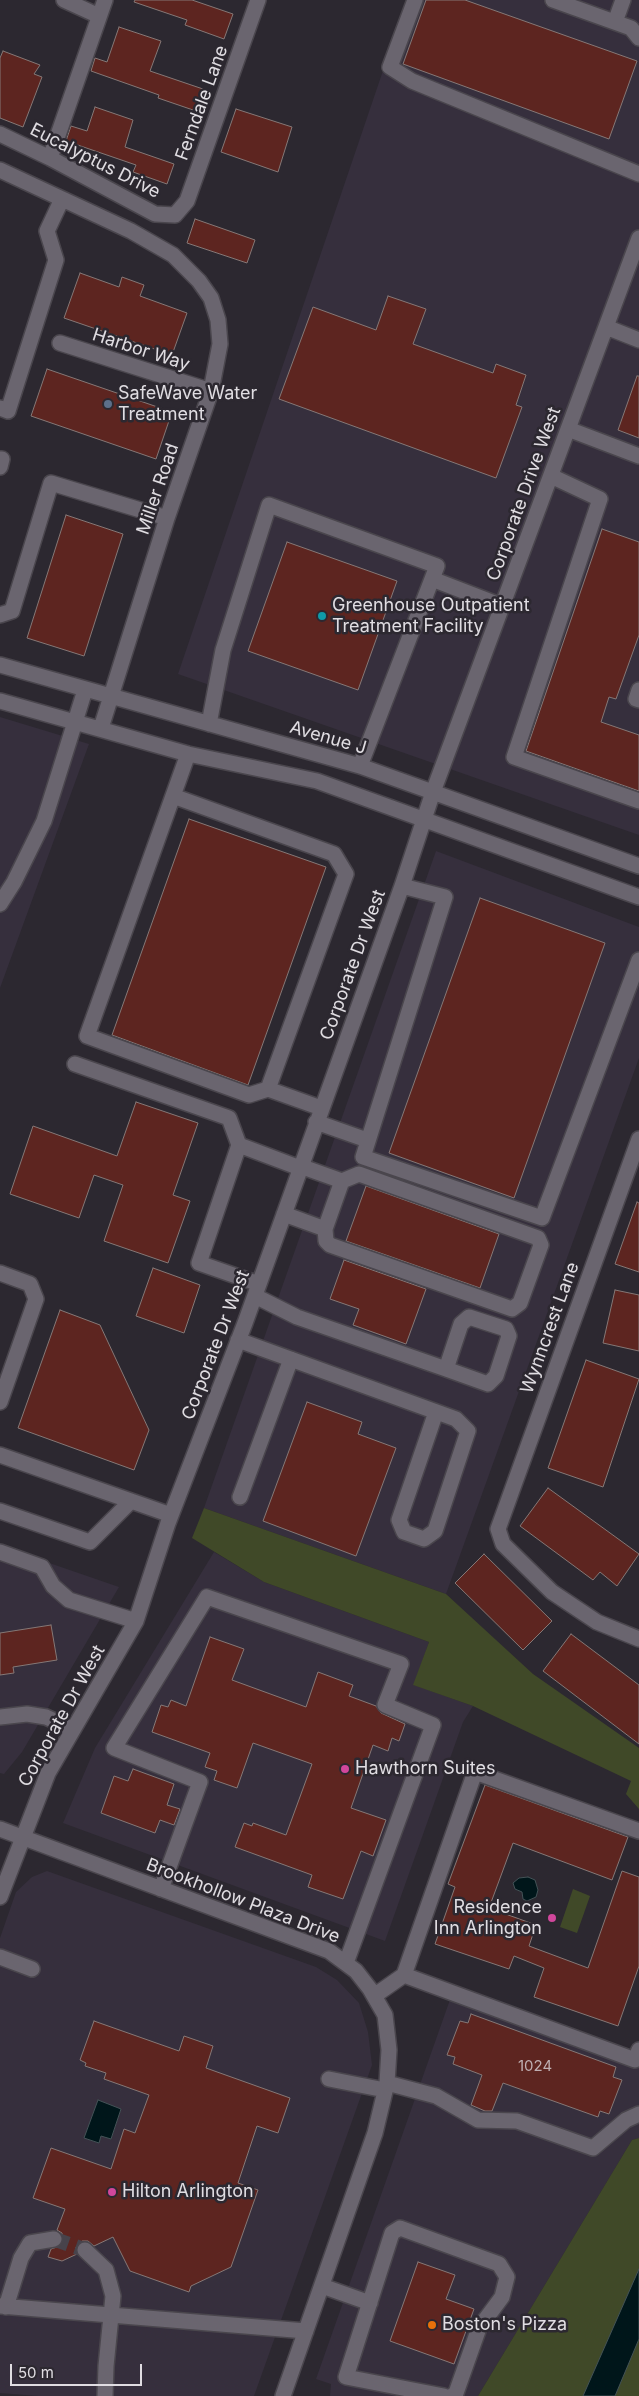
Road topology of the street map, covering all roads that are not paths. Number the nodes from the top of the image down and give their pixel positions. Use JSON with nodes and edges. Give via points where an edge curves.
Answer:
{"nodes":[{"id":1,"x":64,"y":0,"type":"edge"},
{"id":2,"x":105,"y":0,"type":"edge"},
{"id":3,"x":258,"y":0,"type":"edge"},
{"id":4,"x":415,"y":0,"type":"edge"},
{"id":5,"x":553,"y":0,"type":"edge"},
{"id":6,"x":622,"y":0,"type":"edge"},
{"id":7,"x":99,"y":16,"type":"junction"},
{"id":8,"x":615,"y":22,"type":"junction"},
{"id":9,"x":639,"y":38,"type":"edge"},
{"id":10,"x":0,"y":134,"type":"edge"},
{"id":11,"x":50,"y":158,"type":"junction"},
{"id":12,"x":0,"y":170,"type":"edge"},
{"id":13,"x":639,"y":174,"type":"edge"},
{"id":14,"x":62,"y":199,"type":"junction"},
{"id":15,"x":175,"y":215,"type":"joint"},
{"id":16,"x":639,"y":238,"type":"edge"},
{"id":17,"x":606,"y":327,"type":"junction"},
{"id":18,"x":639,"y":340,"type":"edge"},
{"id":19,"x":60,"y":343,"type":"dead end"},
{"id":20,"x":211,"y":392,"type":"junction"},
{"id":21,"x":0,"y":408,"type":"edge"},
{"id":22,"x":568,"y":429,"type":"junction"},
{"id":23,"x":639,"y":456,"type":"edge"},
{"id":24,"x":0,"y":459,"type":"edge"},
{"id":25,"x":0,"y":467,"type":"edge"},
{"id":26,"x":550,"y":476,"type":"junction"},
{"id":27,"x":167,"y":518,"type":"junction"},
{"id":28,"x":432,"y":579,"type":"junction"},
{"id":29,"x":502,"y":606,"type":"junction"},
{"id":30,"x":0,"y":615,"type":"edge"},
{"id":31,"x":0,"y":665,"type":"edge"},
{"id":32,"x":85,"y":690,"type":"junction"},
{"id":33,"x":639,"y":690,"type":"edge"},
{"id":34,"x":110,"y":697,"type":"junction"},
{"id":35,"x":639,"y":700,"type":"edge"},
{"id":36,"x":0,"y":701,"type":"edge"},
{"id":37,"x":75,"y":723,"type":"junction"},
{"id":38,"x":209,"y":724,"type":"junction"},
{"id":39,"x":101,"y":728,"type":"junction"},
{"id":40,"x":188,"y":754,"type":"junction"},
{"id":41,"x":360,"y":766,"type":"junction"},
{"id":42,"x":433,"y":792,"type":"junction"},
{"id":43,"x":173,"y":796,"type":"junction"},
{"id":44,"x":639,"y":801,"type":"edge"},
{"id":45,"x":425,"y":818,"type":"junction"},
{"id":46,"x":639,"y":866,"type":"edge"},
{"id":47,"x":402,"y":886,"type":"junction"},
{"id":48,"x":639,"y":897,"type":"edge"},
{"id":49,"x":0,"y":904,"type":"edge"},
{"id":50,"x":639,"y":960,"type":"edge"},
{"id":51,"x":75,"y":1064,"type":"dead end"},
{"id":52,"x":268,"y":1089,"type":"junction"},
{"id":53,"x":319,"y":1115,"type":"junction"},
{"id":54,"x":639,"y":1139,"type":"edge"},
{"id":55,"x":367,"y":1140,"type":"junction"},
{"id":56,"x":239,"y":1145,"type":"junction"},
{"id":57,"x":300,"y":1167,"type":"junction"},
{"id":58,"x":342,"y":1181,"type":"junction"},
{"id":59,"x":284,"y":1214,"type":"junction"},
{"id":60,"x":325,"y":1229,"type":"junction"},
{"id":61,"x":0,"y":1273,"type":"edge"},
{"id":62,"x":257,"y":1290,"type":"junction"},
{"id":63,"x":238,"y":1340,"type":"junction"},
{"id":64,"x":290,"y":1359,"type":"junction"},
{"id":65,"x":446,"y":1369,"type":"junction"},
{"id":66,"x":0,"y":1402,"type":"edge"},
{"id":67,"x":436,"y":1412,"type":"junction"},
{"id":68,"x":0,"y":1455,"type":"edge"},
{"id":69,"x":240,"y":1497,"type":"dead end"},
{"id":70,"x":131,"y":1501,"type":"junction"},
{"id":71,"x":0,"y":1511,"type":"edge"},
{"id":72,"x":171,"y":1515,"type":"junction"},
{"id":73,"x":0,"y":1552,"type":"edge"},
{"id":74,"x":136,"y":1621,"type":"junction"},
{"id":75,"x":639,"y":1639,"type":"edge"},
{"id":76,"x":0,"y":1717,"type":"edge"},
{"id":77,"x":72,"y":1729,"type":"junction"},
{"id":78,"x":0,"y":1828,"type":"edge"},
{"id":79,"x":639,"y":1831,"type":"edge"},
{"id":80,"x":22,"y":1837,"type":"junction"},
{"id":81,"x":161,"y":1889,"type":"junction"},
{"id":82,"x":0,"y":1897,"type":"edge"},
{"id":83,"x":0,"y":1957,"type":"edge"},
{"id":84,"x":346,"y":1963,"type":"junction"},
{"id":85,"x":32,"y":1970,"type":"dead end"},
{"id":86,"x":404,"y":1975,"type":"junction"},
{"id":87,"x":374,"y":1996,"type":"junction"},
{"id":88,"x":639,"y":2050,"type":"edge"},
{"id":89,"x":328,"y":2079,"type":"dead end"},
{"id":90,"x":386,"y":2087,"type":"junction"},
{"id":91,"x":639,"y":2114,"type":"edge"},
{"id":92,"x":54,"y":2240,"type":"tunnel mouth"},
{"id":93,"x":85,"y":2250,"type":"tunnel mouth"},
{"id":94,"x":322,"y":2286,"type":"junction"},
{"id":95,"x":370,"y":2303,"type":"junction"},
{"id":96,"x":3,"y":2306,"type":"edge"},
{"id":97,"x":110,"y":2315,"type":"junction"},
{"id":98,"x":306,"y":2331,"type":"junction"},
{"id":99,"x":105,"y":2396,"type":"edge"},
{"id":100,"x":283,"y":2396,"type":"edge"},
{"id":101,"x":444,"y":2396,"type":"edge"},
{"id":102,"x":452,"y":2396,"type":"edge"}],
"edges":[{"from":1,"to":7,"type":"street"},
{"from":2,"to":7,"type":"street"},
{"from":3,"to":15,"type":"street","name":"Ferndale Lane","via":[[187,201]]},
{"from":4,"to":13,"type":"street","via":[[390,67],[412,81]]},
{"from":5,"to":8,"type":"street"},
{"from":6,"to":8,"type":"street"},
{"from":7,"to":11,"type":"street"},
{"from":8,"to":9,"type":"street","via":[[631,28]]},
{"from":10,"to":11,"type":"street","name":"Eucalyptus Drive"},
{"from":11,"to":15,"type":"street","name":"Eucalyptus Drive","via":[[155,214]]},
{"from":12,"to":14,"type":"street","name":"Miller Road"},
{"from":14,"to":20,"type":"street","name":"Miller Road","via":[[131,231],[173,255],[200,281],[211,298],[218,320],[220,344]]},
{"from":14,"to":21,"type":"street","via":[[47,231],[56,260],[8,410]]},
{"from":16,"to":17,"type":"street","name":"Corporate Drive West"},
{"from":17,"to":18,"type":"street"},
{"from":17,"to":22,"type":"street","name":"Corporate Drive West"},
{"from":19,"to":20,"type":"street","name":"Harbor Way"},
{"from":20,"to":27,"type":"street","name":"Miller Road"},
{"from":22,"to":23,"type":"street"},
{"from":22,"to":26,"type":"street","name":"Corporate Drive West"},
{"from":24,"to":25,"type":"street"},
{"from":26,"to":29,"type":"street","name":"Corporate Drive West"},
{"from":26,"to":44,"type":"street","via":[[600,499],[514,757]]},
{"from":27,"to":30,"type":"street","via":[[51,482],[12,611]]},
{"from":27,"to":34,"type":"street","name":"Miller Road"},
{"from":28,"to":29,"type":"street"},
{"from":28,"to":38,"type":"street","via":[[437,566],[270,505],[223,650]]},
{"from":28,"to":41,"type":"street"},
{"from":29,"to":42,"type":"street","name":"Corporate Drive West"},
{"from":31,"to":32,"type":"street","name":"Avenue J"},
{"from":32,"to":34,"type":"street","name":"Avenue J"},
{"from":32,"to":37,"type":"street"},
{"from":33,"to":35,"type":"street","via":[[636,699]]},
{"from":34,"to":38,"type":"street","name":"Avenue J"},
{"from":34,"to":39,"type":"street","name":"Miller Road"},
{"from":36,"to":37,"type":"street"},
{"from":37,"to":39,"type":"street"},
{"from":37,"to":49,"type":"street","via":[[44,821]]},
{"from":38,"to":41,"type":"street","name":"Avenue J"},
{"from":39,"to":40,"type":"street"},
{"from":40,"to":43,"type":"street"},
{"from":40,"to":45,"type":"street","via":[[317,781]]},
{"from":41,"to":42,"type":"street","name":"Avenue J"},
{"from":42,"to":45,"type":"street","name":"Corporate Dr West"},
{"from":42,"to":46,"type":"street","name":"Avenue J"},
{"from":43,"to":52,"type":"street","via":[[334,854],[346,874]]},
{"from":43,"to":52,"type":"street","via":[[87,1036],[249,1096]]},
{"from":45,"to":47,"type":"street","name":"Corporate Dr West"},
{"from":45,"to":48,"type":"street"},
{"from":47,"to":53,"type":"street","name":"Corporate Dr West"},
{"from":47,"to":55,"type":"street","via":[[445,897]]},
{"from":50,"to":55,"type":"street","via":[[542,1218],[363,1156]]},
{"from":51,"to":56,"type":"street","via":[[229,1118]]},
{"from":52,"to":53,"type":"street"},
{"from":53,"to":55,"type":"street"},
{"from":53,"to":57,"type":"street","name":"Corporate Dr West"},
{"from":54,"to":75,"type":"street","name":"Wynncrest Lane","via":[[498,1530],[503,1544],[552,1592],[597,1622]]},
{"from":56,"to":57,"type":"street"},
{"from":56,"to":62,"type":"street","via":[[199,1263]]},
{"from":57,"to":58,"type":"street"},
{"from":57,"to":59,"type":"street","name":"Corporate Dr West"},
{"from":58,"to":60,"type":"street"},
{"from":58,"to":60,"type":"street","via":[[359,1174],[538,1238],[541,1245],[520,1303],[512,1309],[330,1245],[326,1241]]},
{"from":59,"to":60,"type":"street"},
{"from":59,"to":62,"type":"street","name":"Corporate Dr West"},
{"from":61,"to":66,"type":"street","via":[[30,1284],[36,1299]]},
{"from":62,"to":63,"type":"street","name":"Corporate Dr West"},
{"from":62,"to":65,"type":"street","via":[[297,1317]]},
{"from":63,"to":64,"type":"street"},
{"from":63,"to":72,"type":"street","name":"Corporate Dr West"},
{"from":64,"to":67,"type":"street"},
{"from":64,"to":69,"type":"street"},
{"from":65,"to":65,"type":"street","via":[[461,1324],[469,1317],[506,1329],[509,1336],[496,1376],[488,1384]]},
{"from":67,"to":67,"type":"street","via":[[456,1419],[468,1431],[435,1531],[424,1539],[404,1532],[399,1520]]},
{"from":68,"to":70,"type":"street"},
{"from":70,"to":71,"type":"street","via":[[90,1542]]},
{"from":70,"to":72,"type":"street"},
{"from":72,"to":74,"type":"street","name":"Corporate Dr West"},
{"from":73,"to":74,"type":"street","via":[[42,1567],[53,1586],[69,1600]]},
{"from":74,"to":77,"type":"street","name":"Corporate Dr West"},
{"from":76,"to":77,"type":"street","via":[[46,1716]]},
{"from":77,"to":80,"type":"street","name":"Corporate Dr West","via":[[48,1773]]},
{"from":78,"to":80,"type":"street","name":"Brookhollow Plaza Drive"},
{"from":79,"to":86,"type":"street","via":[[475,1772]]},
{"from":80,"to":81,"type":"street","name":"Brookhollow Plaza Drive"},
{"from":80,"to":82,"type":"street","name":"Corporate Dr West"},
{"from":81,"to":84,"type":"street","name":"Brookhollow Plaza Drive","via":[[329,1951]]},
{"from":81,"to":84,"type":"street","via":[[200,1782],[114,1748],[207,1597],[400,1664],[385,1705],[434,1725]]},
{"from":83,"to":85,"type":"street"},
{"from":84,"to":87,"type":"street","name":"Brookhollow Plaza Drive"},
{"from":86,"to":87,"type":"street"},
{"from":86,"to":88,"type":"street","via":[[635,2060]]},
{"from":87,"to":90,"type":"street","name":"Brookhollow Plaza Drive","via":[[385,2015],[389,2050]]},
{"from":89,"to":90,"type":"street"},
{"from":90,"to":91,"type":"street","via":[[436,2096],[478,2120],[517,2121],[593,2148],[626,2120]]},
{"from":90,"to":94,"type":"street","name":"Brookhollow Plaza Drive","via":[[375,2133]]},
{"from":92,"to":96,"type":"street","via":[[30,2243]]},
{"from":93,"to":97,"type":"street","via":[[106,2270],[113,2296]]},
{"from":94,"to":95,"type":"street"},
{"from":94,"to":98,"type":"street","name":"Brookhollow Plaza Drive"},
{"from":95,"to":101,"type":"street","via":[[346,2377]]},
{"from":95,"to":102,"type":"street","via":[[392,2232],[400,2228],[499,2264],[508,2277],[502,2297],[479,2328],[456,2393]]},
{"from":96,"to":97,"type":"street"},
{"from":97,"to":98,"type":"street"},
{"from":97,"to":99,"type":"street"},
{"from":98,"to":100,"type":"street","name":"Brookhollow Plaza Drive"}]}
